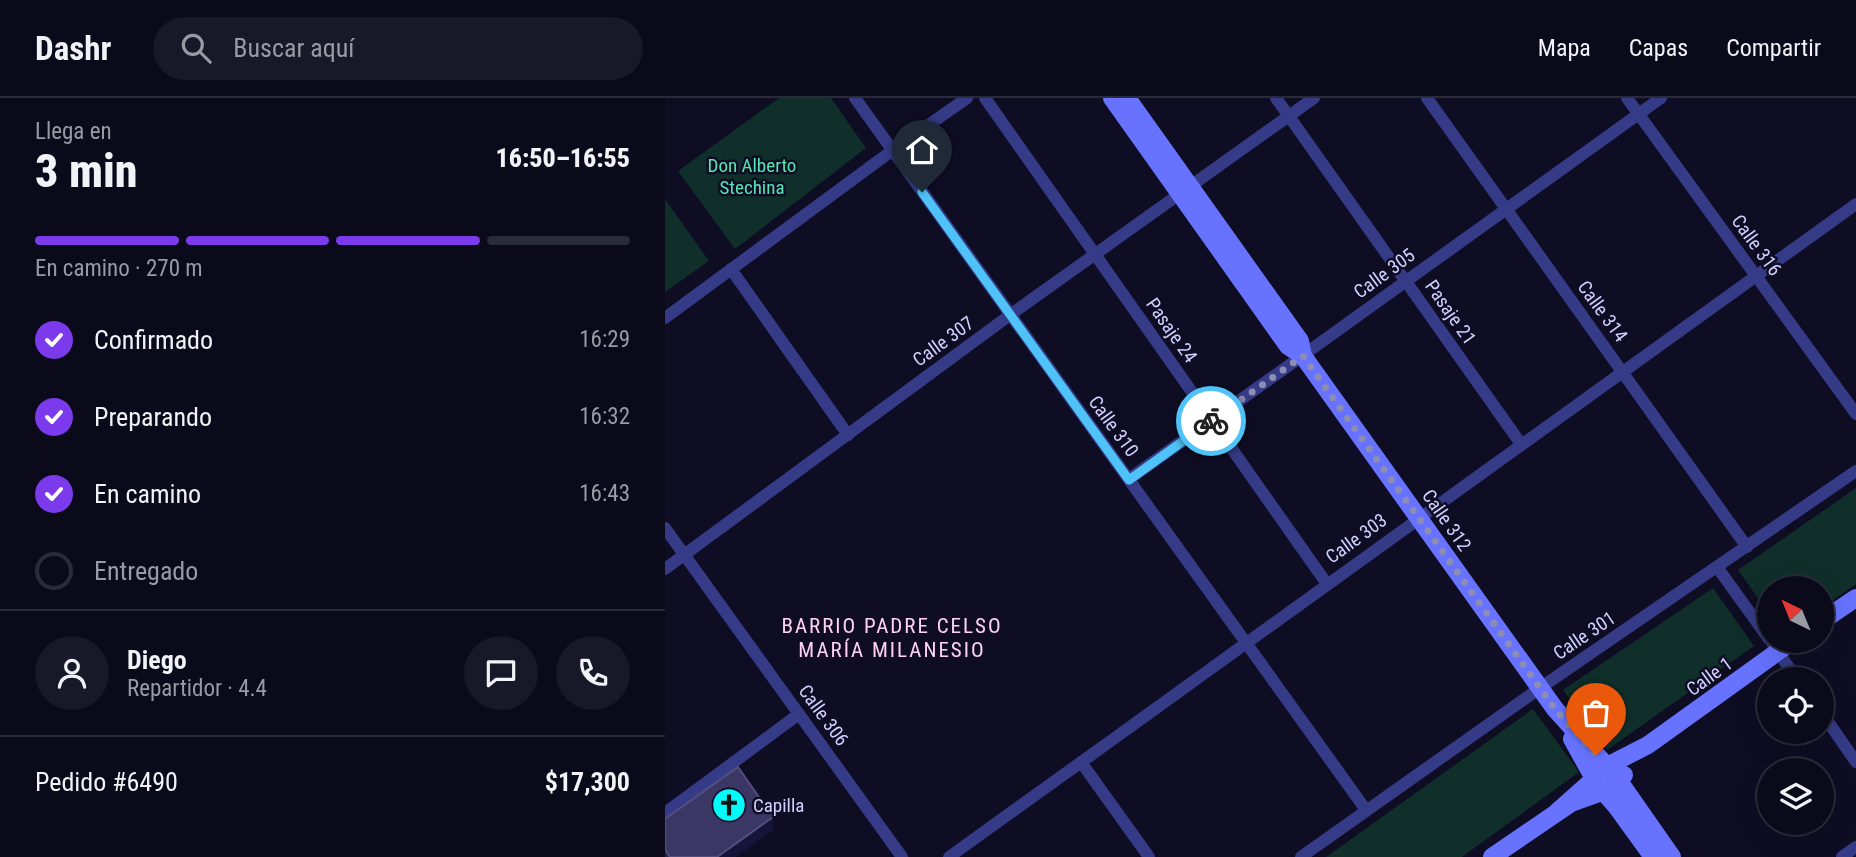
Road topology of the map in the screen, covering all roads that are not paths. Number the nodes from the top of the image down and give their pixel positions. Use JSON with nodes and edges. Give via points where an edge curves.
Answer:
{"nodes":[{"id":1,"x":855,"y":98,"type":"edge"},
{"id":2,"x":967,"y":98,"type":"edge"},
{"id":3,"x":985,"y":98,"type":"edge"},
{"id":4,"x":1112,"y":98,"type":"edge"},
{"id":5,"x":1127,"y":98,"type":"edge"},
{"id":6,"x":1276,"y":98,"type":"edge"},
{"id":7,"x":1314,"y":98,"type":"edge"},
{"id":8,"x":1427,"y":98,"type":"edge"},
{"id":9,"x":1627,"y":98,"type":"edge"},
{"id":10,"x":1661,"y":98,"type":"edge"},
{"id":11,"x":1639,"y":114,"type":"junction"},
{"id":12,"x":1289,"y":116,"type":"junction"},
{"id":13,"x":893,"y":150,"type":"junction"},
{"id":14,"x":1185,"y":190,"type":"junction"},
{"id":15,"x":1856,"y":204,"type":"edge"},
{"id":16,"x":1507,"y":210,"type":"junction"},
{"id":17,"x":1095,"y":255,"type":"junction"},
{"id":18,"x":731,"y":269,"type":"junction"},
{"id":19,"x":1756,"y":275,"type":"junction"},
{"id":20,"x":1405,"y":281,"type":"junction"},
{"id":21,"x":1010,"y":315,"type":"junction"},
{"id":22,"x":665,"y":317,"type":"edge"},
{"id":23,"x":1303,"y":356,"type":"junction"},
{"id":24,"x":1623,"y":372,"type":"junction"},
{"id":25,"x":1856,"y":414,"type":"edge"},
{"id":26,"x":1212,"y":420,"type":"junction"},
{"id":27,"x":848,"y":435,"type":"junction"},
{"id":28,"x":1521,"y":444,"type":"junction"},
{"id":29,"x":1856,"y":471,"type":"edge"},
{"id":30,"x":1129,"y":480,"type":"junction"},
{"id":31,"x":1419,"y":516,"type":"junction"},
{"id":32,"x":665,"y":528,"type":"edge"},
{"id":33,"x":1747,"y":547,"type":"junction"},
{"id":34,"x":685,"y":555,"type":"junction"},
{"id":35,"x":1717,"y":568,"type":"junction"},
{"id":36,"x":665,"y":569,"type":"edge"},
{"id":37,"x":1327,"y":584,"type":"junction"},
{"id":38,"x":1856,"y":597,"type":"edge"},
{"id":39,"x":1834,"y":613,"type":"edge"},
{"id":40,"x":1757,"y":622,"type":"edge"},
{"id":41,"x":1246,"y":644,"type":"junction"},
{"id":42,"x":1762,"y":653,"type":"edge"},
{"id":43,"x":1540,"y":688,"type":"junction"},
{"id":44,"x":799,"y":714,"type":"junction"},
{"id":45,"x":1834,"y":730,"type":"edge"},
{"id":46,"x":1081,"y":762,"type":"junction"},
{"id":47,"x":1856,"y":762,"type":"edge"},
{"id":48,"x":1605,"y":779,"type":"junction"},
{"id":49,"x":1366,"y":810,"type":"junction"},
{"id":50,"x":665,"y":813,"type":"edge"},
{"id":51,"x":1856,"y":847,"type":"edge"},
{"id":52,"x":902,"y":857,"type":"edge"},
{"id":53,"x":949,"y":857,"type":"edge"},
{"id":54,"x":1149,"y":857,"type":"edge"},
{"id":55,"x":1301,"y":857,"type":"edge"},
{"id":56,"x":1492,"y":857,"type":"edge"},
{"id":57,"x":1653,"y":857,"type":"edge"},
{"id":58,"x":1672,"y":857,"type":"edge"},
{"id":59,"x":1842,"y":857,"type":"edge"}],
"edges":[{"from":1,"to":13,"type":"street","name":"Calle 310"},
{"from":2,"to":13,"type":"street"},
{"from":3,"to":17,"type":"street","name":"Pasaje 24"},
{"from":4,"to":14,"type":"street","name":"Calle 312"},
{"from":5,"to":14,"type":"street","name":"Calle 312"},
{"from":6,"to":12,"type":"street","name":"Pasaje 21"},
{"from":7,"to":12,"type":"street","name":"Calle 307"},
{"from":8,"to":16,"type":"street","name":"Calle 314"},
{"from":9,"to":11,"type":"street","name":"Calle 316"},
{"from":10,"to":11,"type":"street","name":"Calle 305"},
{"from":11,"to":16,"type":"street","name":"Calle 305"},
{"from":11,"to":19,"type":"street","name":"Calle 316"},
{"from":12,"to":14,"type":"street","name":"Calle 307"},
{"from":12,"to":20,"type":"street","name":"Pasaje 21"},
{"from":13,"to":18,"type":"street"},
{"from":13,"to":21,"type":"street","name":"Calle 310"},
{"from":14,"to":17,"type":"street","name":"Calle 307"},
{"from":14,"to":23,"type":"street","name":"Calle 312","via":[[1289,346]]},
{"from":15,"to":19,"type":"street","name":"Calle 303"},
{"from":16,"to":20,"type":"street","name":"Calle 305"},
{"from":16,"to":24,"type":"street","name":"Calle 314"},
{"from":17,"to":21,"type":"street","name":"Calle 307"},
{"from":17,"to":26,"type":"street","name":"Pasaje 24"},
{"from":18,"to":22,"type":"street"},
{"from":18,"to":27,"type":"street"},
{"from":19,"to":24,"type":"street","name":"Calle 303"},
{"from":19,"to":25,"type":"street","name":"Calle 316"},
{"from":20,"to":23,"type":"street","name":"Calle 305"},
{"from":20,"to":28,"type":"street","name":"Pasaje 21"},
{"from":21,"to":27,"type":"street","name":"Calle 307"},
{"from":21,"to":30,"type":"street","name":"Calle 310"},
{"from":23,"to":26,"type":"street","name":"Calle 305"},
{"from":23,"to":31,"type":"street","name":"Calle 312"},
{"from":24,"to":28,"type":"street","name":"Calle 303"},
{"from":24,"to":33,"type":"street","name":"Calle 314"},
{"from":26,"to":30,"type":"street","name":"Calle 305"},
{"from":26,"to":37,"type":"street","name":"Pasaje 24"},
{"from":27,"to":34,"type":"street","name":"Calle 307"},
{"from":28,"to":31,"type":"street","name":"Calle 303"},
{"from":29,"to":33,"type":"street","name":"Calle 301"},
{"from":30,"to":41,"type":"street","name":"Calle 310"},
{"from":31,"to":37,"type":"street","name":"Calle 303"},
{"from":31,"to":43,"type":"street","name":"Calle 312"},
{"from":32,"to":34,"type":"street","name":"Calle 306"},
{"from":33,"to":35,"type":"street","name":"Calle 301"},
{"from":34,"to":36,"type":"street","name":"Calle 307"},
{"from":34,"to":44,"type":"street","name":"Calle 306"},
{"from":35,"to":40,"type":"street"},
{"from":35,"to":43,"type":"street","name":"Calle 301"},
{"from":37,"to":41,"type":"street","name":"Calle 303"},
{"from":38,"to":39,"type":"street"},
{"from":41,"to":46,"type":"street","name":"Calle 303"},
{"from":41,"to":49,"type":"street","name":"Calle 310"},
{"from":42,"to":48,"type":"street","name":"Calle 1"},
{"from":43,"to":48,"type":"street","name":"Calle 312"},
{"from":43,"to":49,"type":"street","name":"Calle 301"},
{"from":44,"to":50,"type":"street"},
{"from":44,"to":52,"type":"street","name":"Calle 306"},
{"from":45,"to":47,"type":"street"},
{"from":46,"to":53,"type":"street","name":"Calle 303"},
{"from":46,"to":54,"type":"street"},
{"from":48,"to":56,"type":"street","name":"Calle 1"},
{"from":48,"to":57,"type":"street","via":[[1616,806]]},
{"from":48,"to":58,"type":"street"},
{"from":49,"to":55,"type":"street","name":"Calle 301"},
{"from":51,"to":59,"type":"street"}]}
